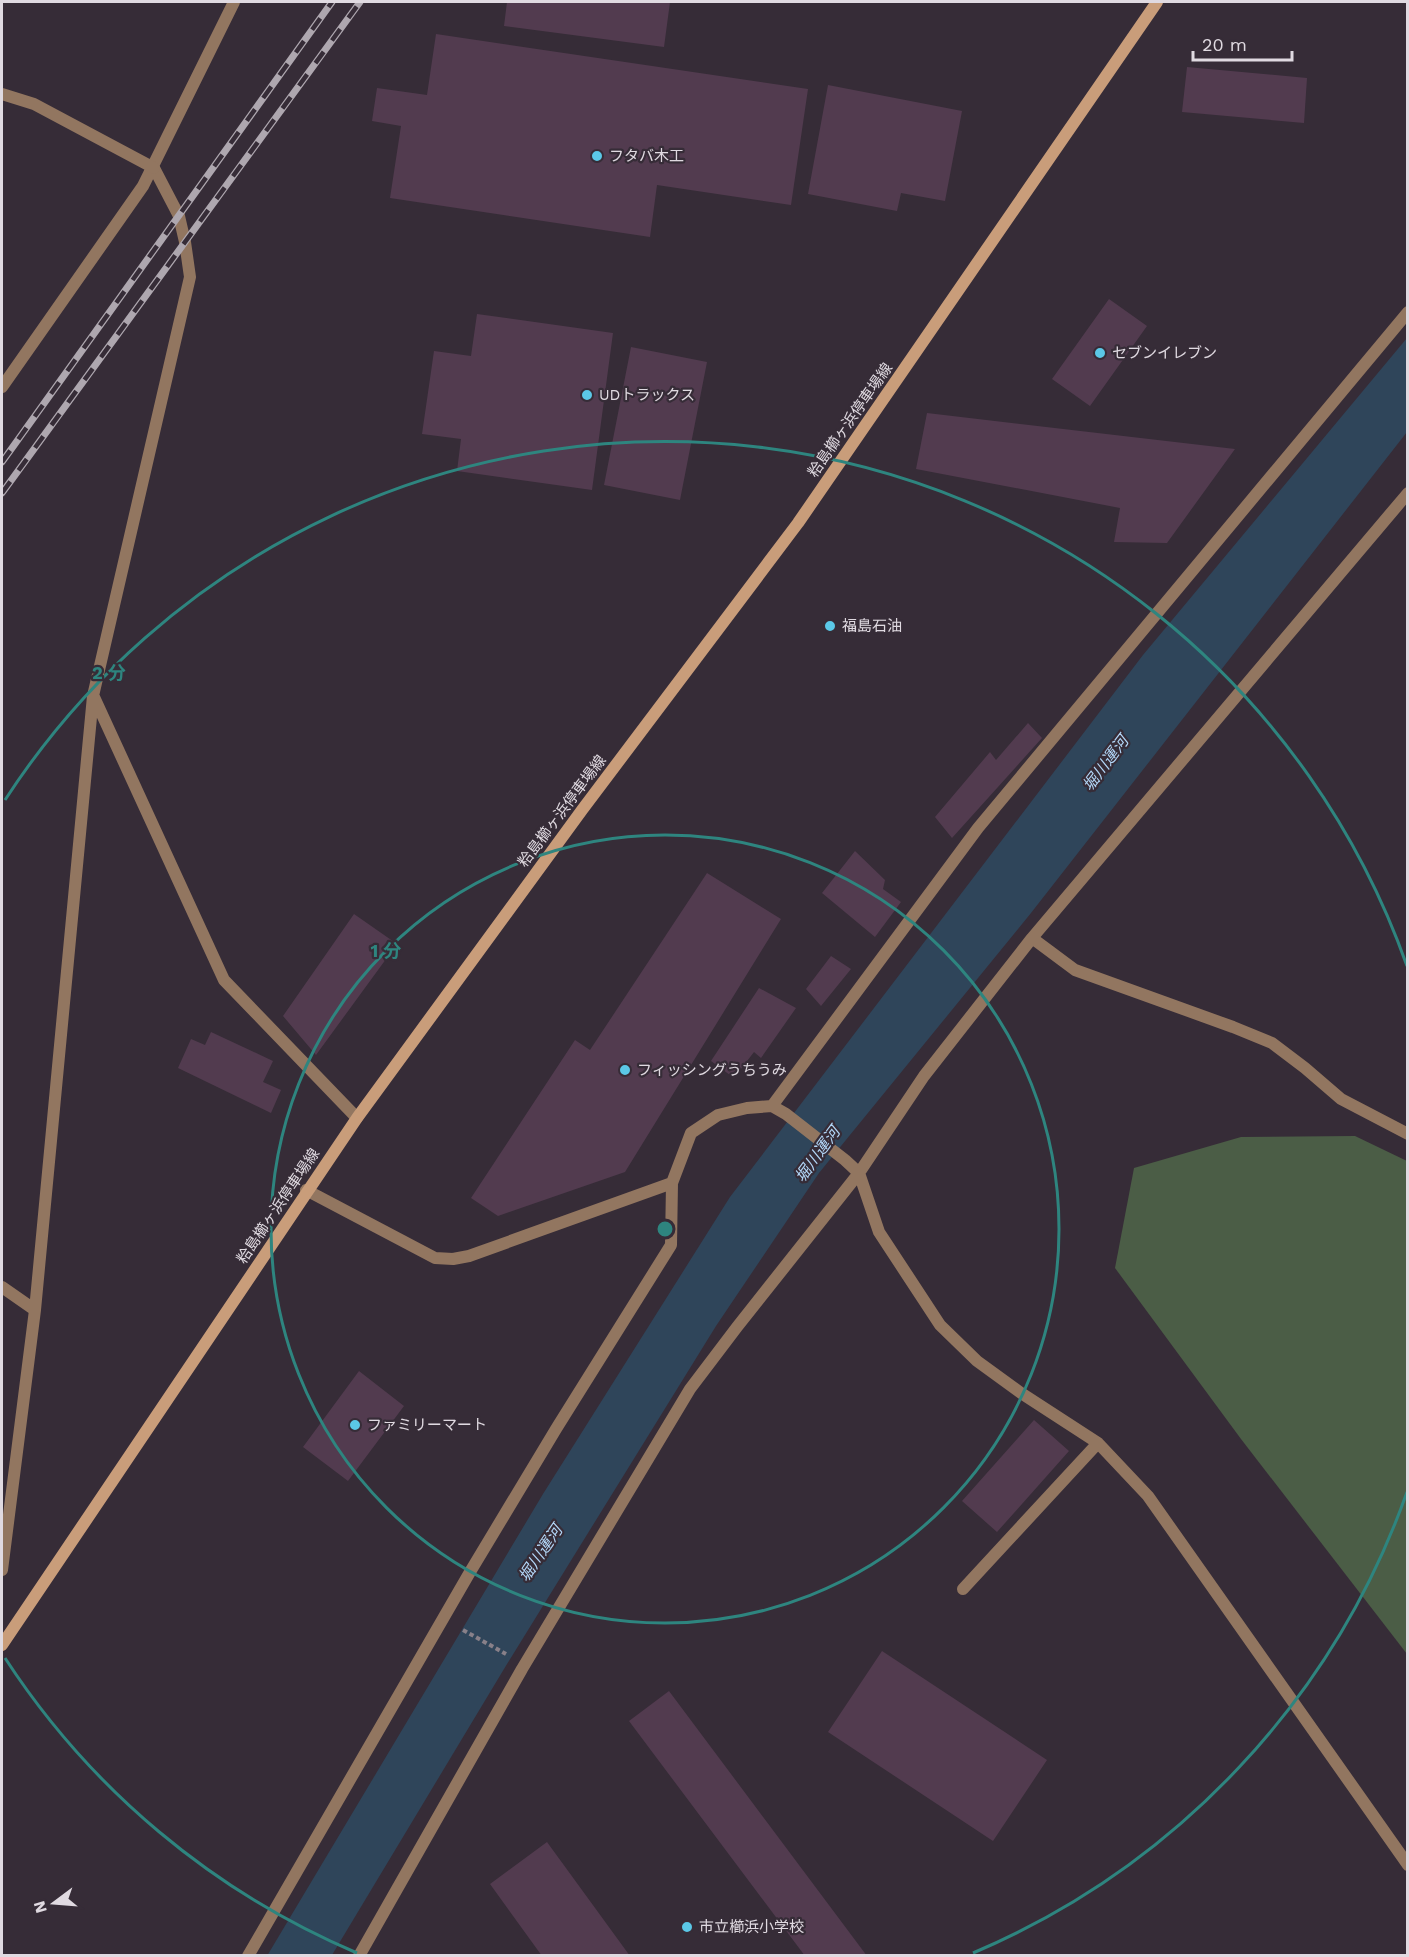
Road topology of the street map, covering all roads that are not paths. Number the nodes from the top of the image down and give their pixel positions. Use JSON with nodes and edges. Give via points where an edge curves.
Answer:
{"nodes":[{"id":1,"x":234,"y":2,"type":"edge"},
{"id":2,"x":1157,"y":2,"type":"edge"},
{"id":3,"x":2,"y":93,"type":"edge"},
{"id":4,"x":154,"y":168,"type":"junction"},
{"id":5,"x":1407,"y":312,"type":"edge"},
{"id":6,"x":2,"y":387,"type":"edge"},
{"id":7,"x":1407,"y":493,"type":"edge"},
{"id":8,"x":93,"y":696,"type":"junction"},
{"id":9,"x":1032,"y":938,"type":"junction"},
{"id":10,"x":772,"y":1106,"type":"junction"},
{"id":11,"x":357,"y":1118,"type":"junction"},
{"id":12,"x":1407,"y":1134,"type":"edge"},
{"id":13,"x":859,"y":1173,"type":"junction"},
{"id":14,"x":672,"y":1183,"type":"junction"},
{"id":15,"x":306,"y":1190,"type":"junction"},
{"id":16,"x":2,"y":1287,"type":"edge"},
{"id":17,"x":35,"y":1310,"type":"junction"},
{"id":18,"x":1098,"y":1443,"type":"junction"},
{"id":19,"x":2,"y":1570,"type":"edge"},
{"id":20,"x":963,"y":1588,"type":"dead end"},
{"id":21,"x":2,"y":1646,"type":"edge"},
{"id":22,"x":1407,"y":1865,"type":"edge"},
{"id":23,"x":248,"y":1956,"type":"edge"},
{"id":24,"x":359,"y":1956,"type":"edge"}],
"edges":[{"from":1,"to":4,"type":"street"},
{"from":2,"to":11,"type":"main road","name":"粭島櫛ヶ浜停車場線","via":[[798,523]]},
{"from":3,"to":4,"type":"street","via":[[34,104]]},
{"from":4,"to":6,"type":"street"},
{"from":4,"to":8,"type":"street","via":[[178,216],[190,277]]},
{"from":5,"to":10,"type":"street","via":[[978,828]]},
{"from":7,"to":9,"type":"street"},
{"from":8,"to":11,"type":"street","via":[[224,980]]},
{"from":8,"to":17,"type":"street"},
{"from":9,"to":12,"type":"street","via":[[1075,970],[1272,1043],[1341,1099]]},
{"from":9,"to":13,"type":"street","via":[[924,1076]]},
{"from":10,"to":13,"type":"street"},
{"from":10,"to":14,"type":"street","via":[[718,1115],[691,1133]]},
{"from":11,"to":15,"type":"main road","name":"粭島櫛ヶ浜停車場線"},
{"from":13,"to":18,"type":"street","via":[[879,1232],[940,1325],[977,1361],[1020,1394]]},
{"from":13,"to":24,"type":"street","via":[[690,1389],[522,1669]]},
{"from":14,"to":15,"type":"street","via":[[453,1259],[435,1258]]},
{"from":14,"to":23,"type":"street","via":[[671,1245],[470,1572]]},
{"from":15,"to":21,"type":"main road","name":"粭島櫛ヶ浜停車場線"},
{"from":16,"to":17,"type":"street"},
{"from":17,"to":19,"type":"street"},
{"from":18,"to":20,"type":"street"},
{"from":18,"to":22,"type":"street","via":[[1148,1496]]}]}
